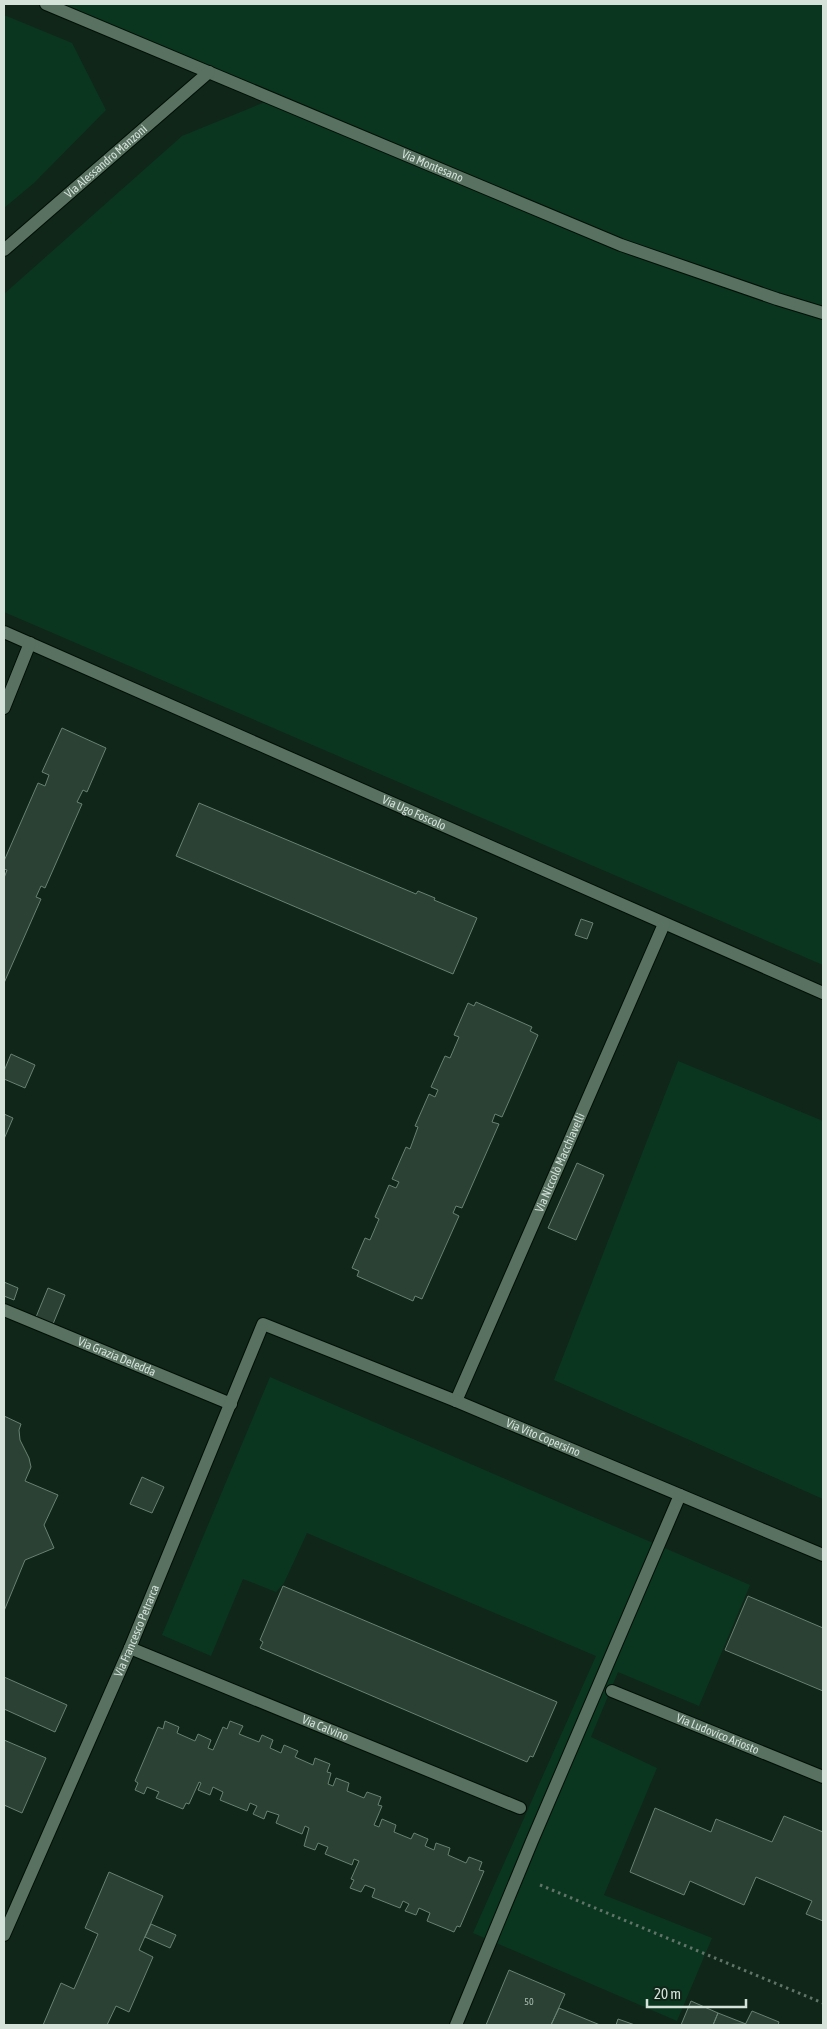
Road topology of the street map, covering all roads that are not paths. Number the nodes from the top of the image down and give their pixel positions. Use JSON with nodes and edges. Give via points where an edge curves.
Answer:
{"nodes":[{"id":1,"x":46,"y":4,"type":"edge"},
{"id":2,"x":209,"y":72,"type":"junction"},
{"id":3,"x":4,"y":250,"type":"edge"},
{"id":4,"x":823,"y":313,"type":"edge"},
{"id":5,"x":4,"y":632,"type":"edge"},
{"id":6,"x":30,"y":643,"type":"junction"},
{"id":7,"x":4,"y":708,"type":"edge"},
{"id":8,"x":664,"y":924,"type":"junction"},
{"id":9,"x":823,"y":993,"type":"edge"},
{"id":10,"x":4,"y":1310,"type":"edge"},
{"id":11,"x":263,"y":1324,"type":"joint"},
{"id":12,"x":456,"y":1401,"type":"junction"},
{"id":13,"x":231,"y":1404,"type":"junction"},
{"id":14,"x":680,"y":1495,"type":"junction"},
{"id":15,"x":823,"y":1555,"type":"edge"},
{"id":16,"x":130,"y":1648,"type":"junction"},
{"id":17,"x":612,"y":1691,"type":"dead end"},
{"id":18,"x":823,"y":1777,"type":"edge"},
{"id":19,"x":520,"y":1808,"type":"dead end"},
{"id":20,"x":4,"y":1935,"type":"edge"},
{"id":21,"x":456,"y":2025,"type":"edge"}],
"edges":[{"from":1,"to":2,"type":"street","name":"Via Montesano"},
{"from":2,"to":3,"type":"street","name":"Via Alessandro Manzoni"},
{"from":2,"to":4,"type":"street","name":"Via Montesano","via":[[621,245]]},
{"from":5,"to":6,"type":"street","name":"Via Ugo Foscolo"},
{"from":6,"to":7,"type":"street"},
{"from":6,"to":8,"type":"street","name":"Via Ugo Foscolo"},
{"from":8,"to":9,"type":"street","name":"Via Ugo Foscolo"},
{"from":8,"to":12,"type":"street","name":"Via Niccolò Macchiavelli"},
{"from":10,"to":13,"type":"street","name":"Via Grazia Deledda"},
{"from":11,"to":12,"type":"street","name":"Via Vito Copersino"},
{"from":11,"to":13,"type":"street","name":"Via Francesco Petrarca"},
{"from":12,"to":14,"type":"street","name":"Via Vito Copersino"},
{"from":13,"to":16,"type":"street","name":"Via Francesco Petrarca"},
{"from":14,"to":15,"type":"street","name":"Via Vito Copersino"},
{"from":14,"to":21,"type":"street"},
{"from":16,"to":19,"type":"street","name":"Via Calvino"},
{"from":16,"to":20,"type":"street","name":"Via Francesco Petrarca"},
{"from":17,"to":18,"type":"street","name":"Via Ludovico Ariosto"}]}
